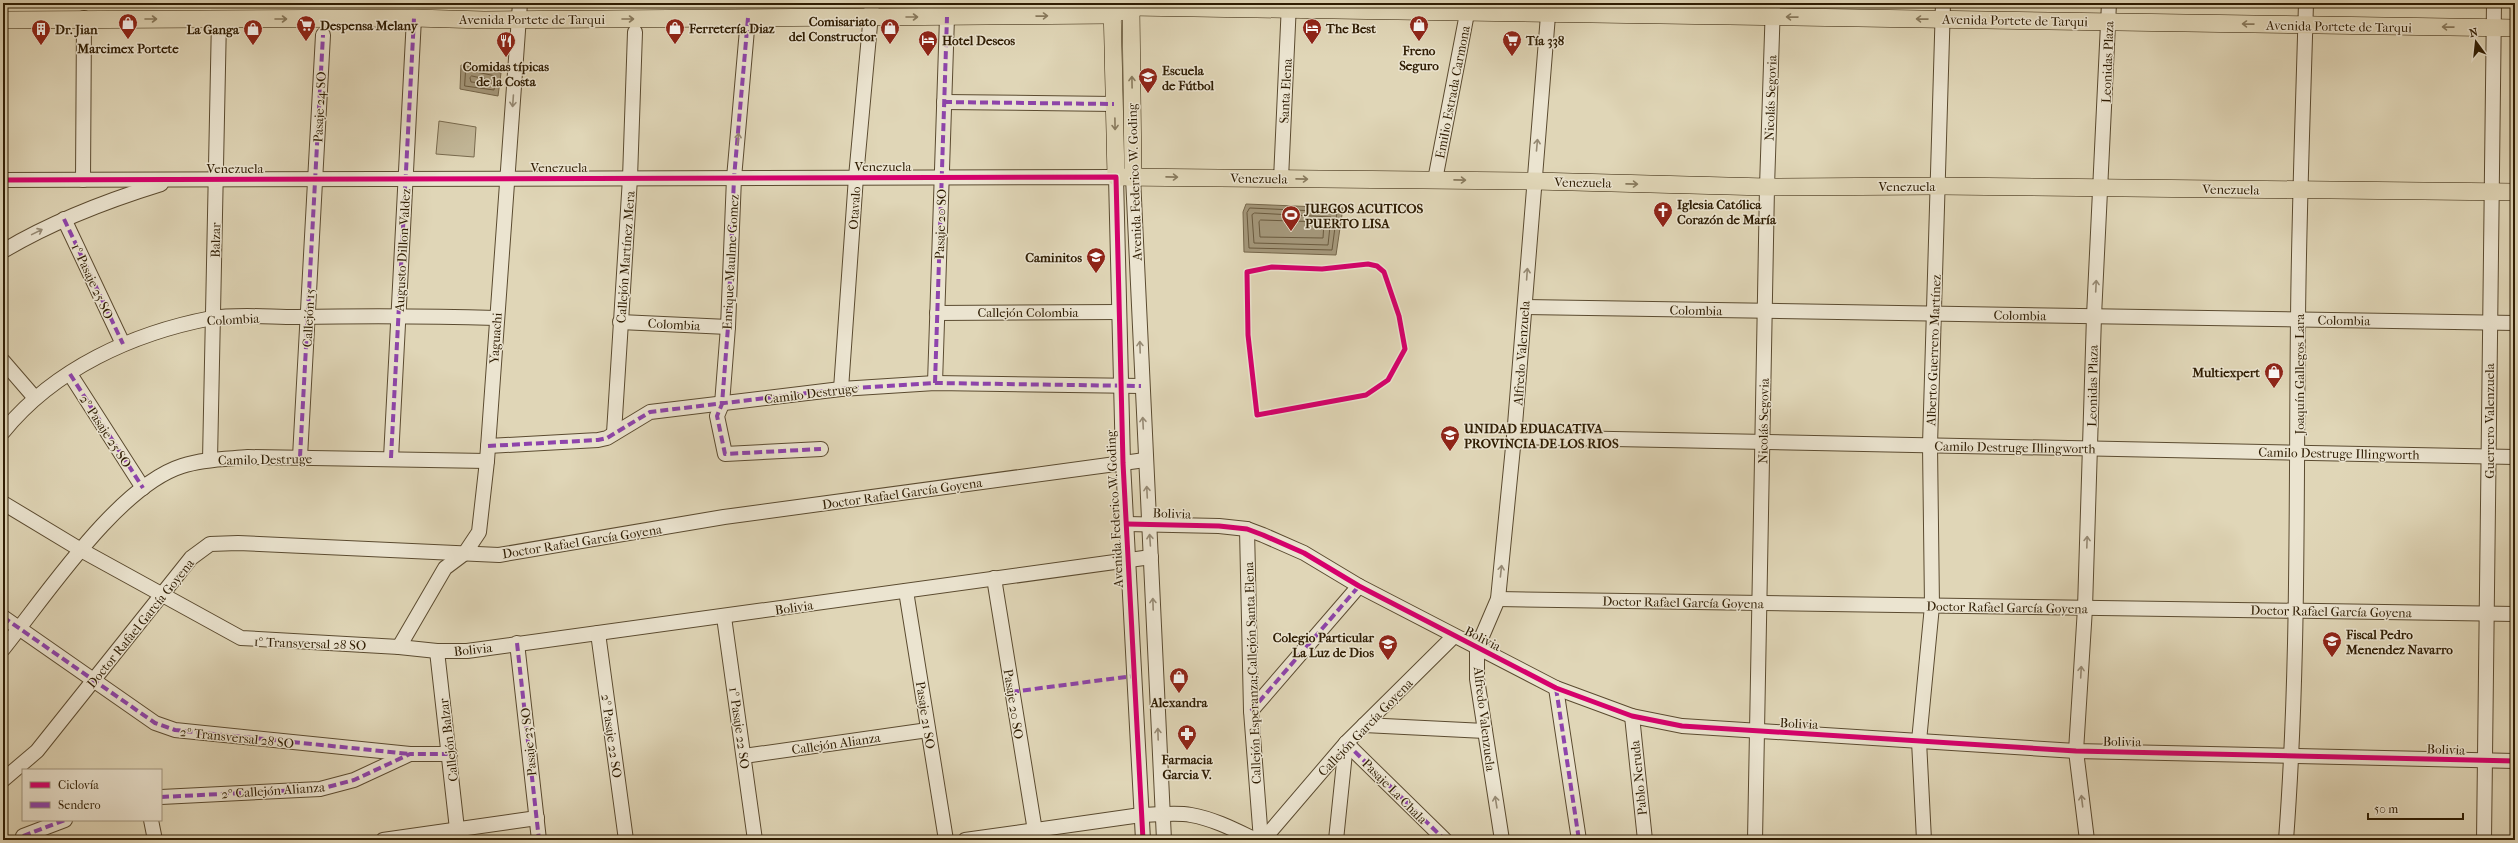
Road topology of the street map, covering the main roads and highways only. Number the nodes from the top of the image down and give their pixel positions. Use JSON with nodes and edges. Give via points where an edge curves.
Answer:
{"nodes":[{"id":1,"x":1122,"y":6,"type":"edge"},
{"id":2,"x":1289,"y":6,"type":"edge"},
{"id":3,"x":1468,"y":7,"type":"edge"},
{"id":4,"x":1548,"y":8,"type":"edge"},
{"id":5,"x":870,"y":10,"type":"edge"},
{"id":6,"x":1773,"y":10,"type":"edge"},
{"id":7,"x":1943,"y":11,"type":"edge"},
{"id":8,"x":3,"y":20,"type":"edge"},
{"id":9,"x":2515,"y":28,"type":"edge"},
{"id":10,"x":1116,"y":177,"type":"joint"},
{"id":11,"x":1133,"y":177,"type":"junction"},
{"id":12,"x":2515,"y":192,"type":"edge"}],
"edges":[{"from":1,"to":2,"type":"main road","name":"Avenida Portete de Tarqui"},
{"from":5,"to":1,"type":"main road","name":"Avenida Portete de Tarqui","one_way":true,"via":[[947,17]]},
{"from":1,"to":10,"type":"main road","name":"Avenida Federico W. Goding","one_way":true,"via":[[1114,104]]},
{"from":11,"to":1,"type":"main road","name":"Avenida Federico W. Goding","one_way":true},
{"from":2,"to":3,"type":"main road","name":"Avenida Portete de Tarqui"},
{"from":3,"to":4,"type":"main road","name":"Avenida Portete de Tarqui"},
{"from":4,"to":6,"type":"main road","name":"Avenida Portete de Tarqui"},
{"from":8,"to":5,"type":"main road","name":"Avenida Portete de Tarqui","one_way":true,"via":[[748,18]]},
{"from":7,"to":6,"type":"main road","name":"Avenida Portete de Tarqui","one_way":true},
{"from":9,"to":7,"type":"main road","name":"Avenida Portete de Tarqui","one_way":true,"via":[[2108,22]]},
{"from":10,"to":11,"type":"main road","name":"Venezuela"},
{"from":11,"to":12,"type":"main road","name":"Venezuela","one_way":true,"via":[[1534,181],[1767,187],[2102,187]]}]}
